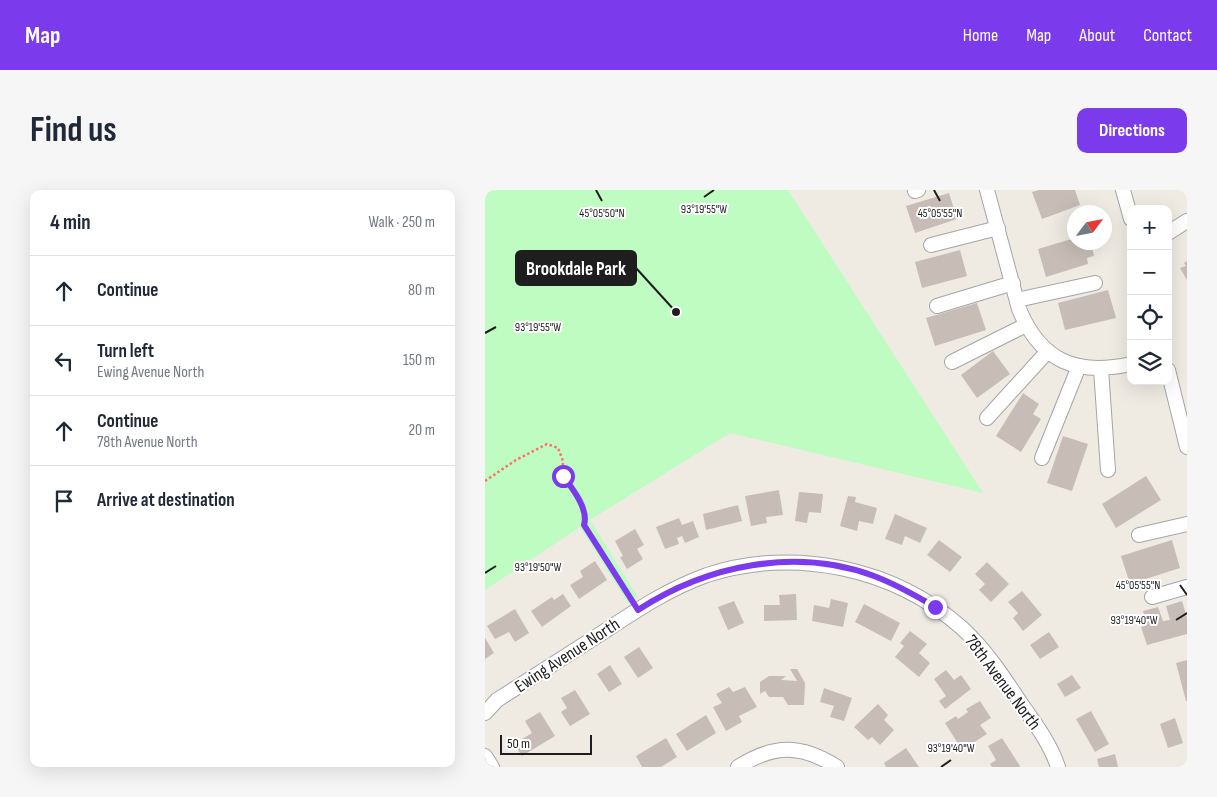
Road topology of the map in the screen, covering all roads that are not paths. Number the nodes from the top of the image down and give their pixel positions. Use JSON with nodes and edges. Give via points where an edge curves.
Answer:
{"nodes":[{"id":1,"x":987,"y":190,"type":"edge"},
{"id":2,"x":1123,"y":190,"type":"edge"},
{"id":3,"x":1127,"y":205,"type":"edge"},
{"id":4,"x":1187,"y":221,"type":"edge"},
{"id":5,"x":998,"y":228,"type":"junction"},
{"id":6,"x":1172,"y":230,"type":"edge"},
{"id":7,"x":931,"y":245,"type":"dead end"},
{"id":8,"x":1013,"y":283,"type":"junction"},
{"id":9,"x":1095,"y":284,"type":"dead end"},
{"id":10,"x":1017,"y":300,"type":"junction"},
{"id":11,"x":937,"y":306,"type":"dead end"},
{"id":12,"x":1026,"y":325,"type":"junction"},
{"id":13,"x":1048,"y":351,"type":"junction"},
{"id":14,"x":952,"y":362,"type":"dead end"},
{"id":15,"x":1127,"y":365,"type":"edge"},
{"id":16,"x":1079,"y":366,"type":"junction"},
{"id":17,"x":1101,"y":369,"type":"junction"},
{"id":18,"x":1172,"y":385,"type":"edge"},
{"id":19,"x":987,"y":418,"type":"dead end"},
{"id":20,"x":1187,"y":447,"type":"edge"},
{"id":21,"x":1042,"y":458,"type":"dead end"},
{"id":22,"x":1108,"y":470,"type":"dead end"},
{"id":23,"x":1187,"y":524,"type":"edge"},
{"id":24,"x":1139,"y":535,"type":"dead end"},
{"id":25,"x":1187,"y":587,"type":"edge"},
{"id":26,"x":910,"y":592,"type":"joint"},
{"id":27,"x":1151,"y":596,"type":"dead end"},
{"id":28,"x":485,"y":714,"type":"edge"},
{"id":29,"x":485,"y":756,"type":"edge"},
{"id":30,"x":492,"y":767,"type":"edge"},
{"id":31,"x":738,"y":767,"type":"edge"},
{"id":32,"x":837,"y":767,"type":"edge"},
{"id":33,"x":1057,"y":767,"type":"edge"}],
"edges":[{"from":1,"to":5,"type":"street"},
{"from":2,"to":3,"type":"street"},
{"from":4,"to":6,"type":"street"},
{"from":5,"to":7,"type":"street"},
{"from":5,"to":8,"type":"street"},
{"from":8,"to":10,"type":"street"},
{"from":8,"to":11,"type":"street"},
{"from":9,"to":10,"type":"street"},
{"from":10,"to":12,"type":"street"},
{"from":12,"to":13,"type":"street"},
{"from":12,"to":14,"type":"street"},
{"from":13,"to":16,"type":"street","via":[[1071,365]]},
{"from":13,"to":19,"type":"street"},
{"from":15,"to":17,"type":"street"},
{"from":16,"to":17,"type":"street"},
{"from":16,"to":21,"type":"street"},
{"from":17,"to":22,"type":"street"},
{"from":18,"to":20,"type":"street"},
{"from":23,"to":24,"type":"street"},
{"from":25,"to":27,"type":"street"},
{"from":26,"to":28,"type":"street","name":"Ewing Avenue North","via":[[839,566],[806,562],[772,562],[707,575],[638,610],[497,700]]},
{"from":26,"to":33,"type":"street","name":"78th Avenue North","via":[[962,628],[986,654],[1042,736]]},
{"from":29,"to":30,"type":"street"},
{"from":31,"to":32,"type":"street","via":[[765,752],[784,750],[804,751]]}]}
